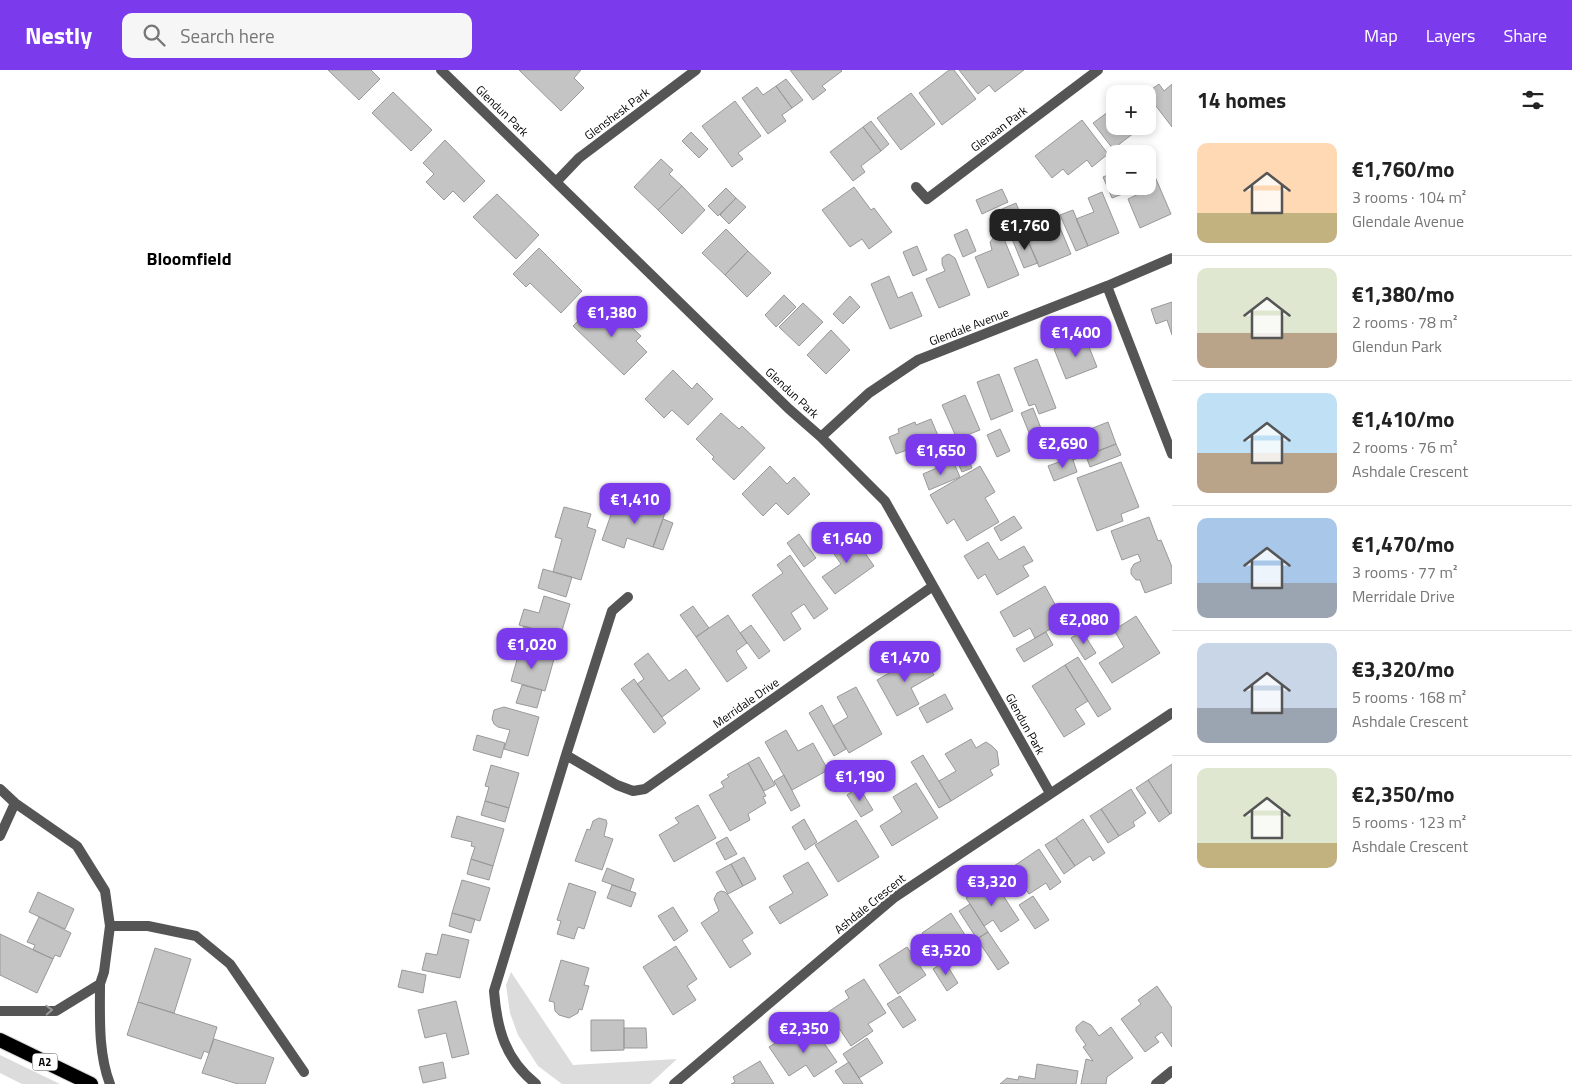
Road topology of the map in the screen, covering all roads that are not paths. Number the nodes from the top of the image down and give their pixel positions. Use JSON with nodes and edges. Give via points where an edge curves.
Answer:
{"nodes":[{"id":1,"x":441,"y":70,"type":"edge"},
{"id":2,"x":696,"y":70,"type":"edge"},
{"id":3,"x":1098,"y":70,"type":"edge"},
{"id":4,"x":556,"y":182,"type":"junction"},
{"id":5,"x":916,"y":187,"type":"dead end"},
{"id":6,"x":1172,"y":258,"type":"edge"},
{"id":7,"x":1107,"y":286,"type":"junction"},
{"id":8,"x":821,"y":437,"type":"junction"},
{"id":9,"x":1172,"y":454,"type":"edge"},
{"id":10,"x":933,"y":586,"type":"junction"},
{"id":11,"x":628,"y":597,"type":"dead end"},
{"id":12,"x":1172,"y":714,"type":"edge"},
{"id":13,"x":566,"y":755,"type":"junction"},
{"id":14,"x":0,"y":789,"type":"edge"},
{"id":15,"x":1050,"y":794,"type":"junction"},
{"id":16,"x":15,"y":804,"type":"junction"},
{"id":17,"x":0,"y":836,"type":"edge"},
{"id":18,"x":110,"y":926,"type":"junction"},
{"id":19,"x":100,"y":984,"type":"junction"},
{"id":20,"x":0,"y":1011,"type":"edge"},
{"id":21,"x":0,"y":1040,"type":"edge"},
{"id":22,"x":1172,"y":1071,"type":"edge"},
{"id":23,"x":304,"y":1072,"type":"dead end"},
{"id":24,"x":91,"y":1084,"type":"edge"},
{"id":25,"x":110,"y":1084,"type":"edge"},
{"id":26,"x":536,"y":1084,"type":"edge"},
{"id":27,"x":674,"y":1084,"type":"edge"},
{"id":28,"x":1156,"y":1084,"type":"edge"}],
"edges":[{"from":1,"to":4,"type":"street","name":"Glendun Park"},
{"from":2,"to":4,"type":"street","name":"Glenshesk Park","via":[[580,158]]},
{"from":3,"to":5,"type":"street","name":"Glenaan Park","via":[[927,199]]},
{"from":4,"to":8,"type":"street","name":"Glendun Park"},
{"from":6,"to":7,"type":"street","name":"Glendale Avenue"},
{"from":7,"to":8,"type":"street","name":"Glendale Avenue","via":[[918,360],[869,393]]},
{"from":7,"to":9,"type":"street"},
{"from":8,"to":10,"type":"street","name":"Glendun Park","via":[[885,501]]},
{"from":10,"to":13,"type":"street","name":"Merridale Drive","via":[[645,790],[617,785]]},
{"from":10,"to":15,"type":"street","name":"Glendun Park"},
{"from":11,"to":13,"type":"street","via":[[612,611]]},
{"from":12,"to":15,"type":"street","name":"Ashdale Crescent"},
{"from":13,"to":26,"type":"street","via":[[494,991],[496,1016],[503,1040],[514,1062]]},
{"from":14,"to":16,"type":"street"},
{"from":15,"to":27,"type":"street","name":"Ashdale Crescent","via":[[895,897]]},
{"from":16,"to":17,"type":"street"},
{"from":16,"to":18,"type":"street","via":[[77,846],[105,891]]},
{"from":18,"to":19,"type":"street"},
{"from":18,"to":23,"type":"street","via":[[148,926],[196,936],[230,964]]},
{"from":20,"to":19,"type":"street","one_way":true,"via":[[56,1011]]},
{"from":19,"to":25,"type":"street","via":[[100,1034]]},
{"from":21,"to":24,"type":"highway","number":"A2"},
{"from":22,"to":28,"type":"street"}]}
